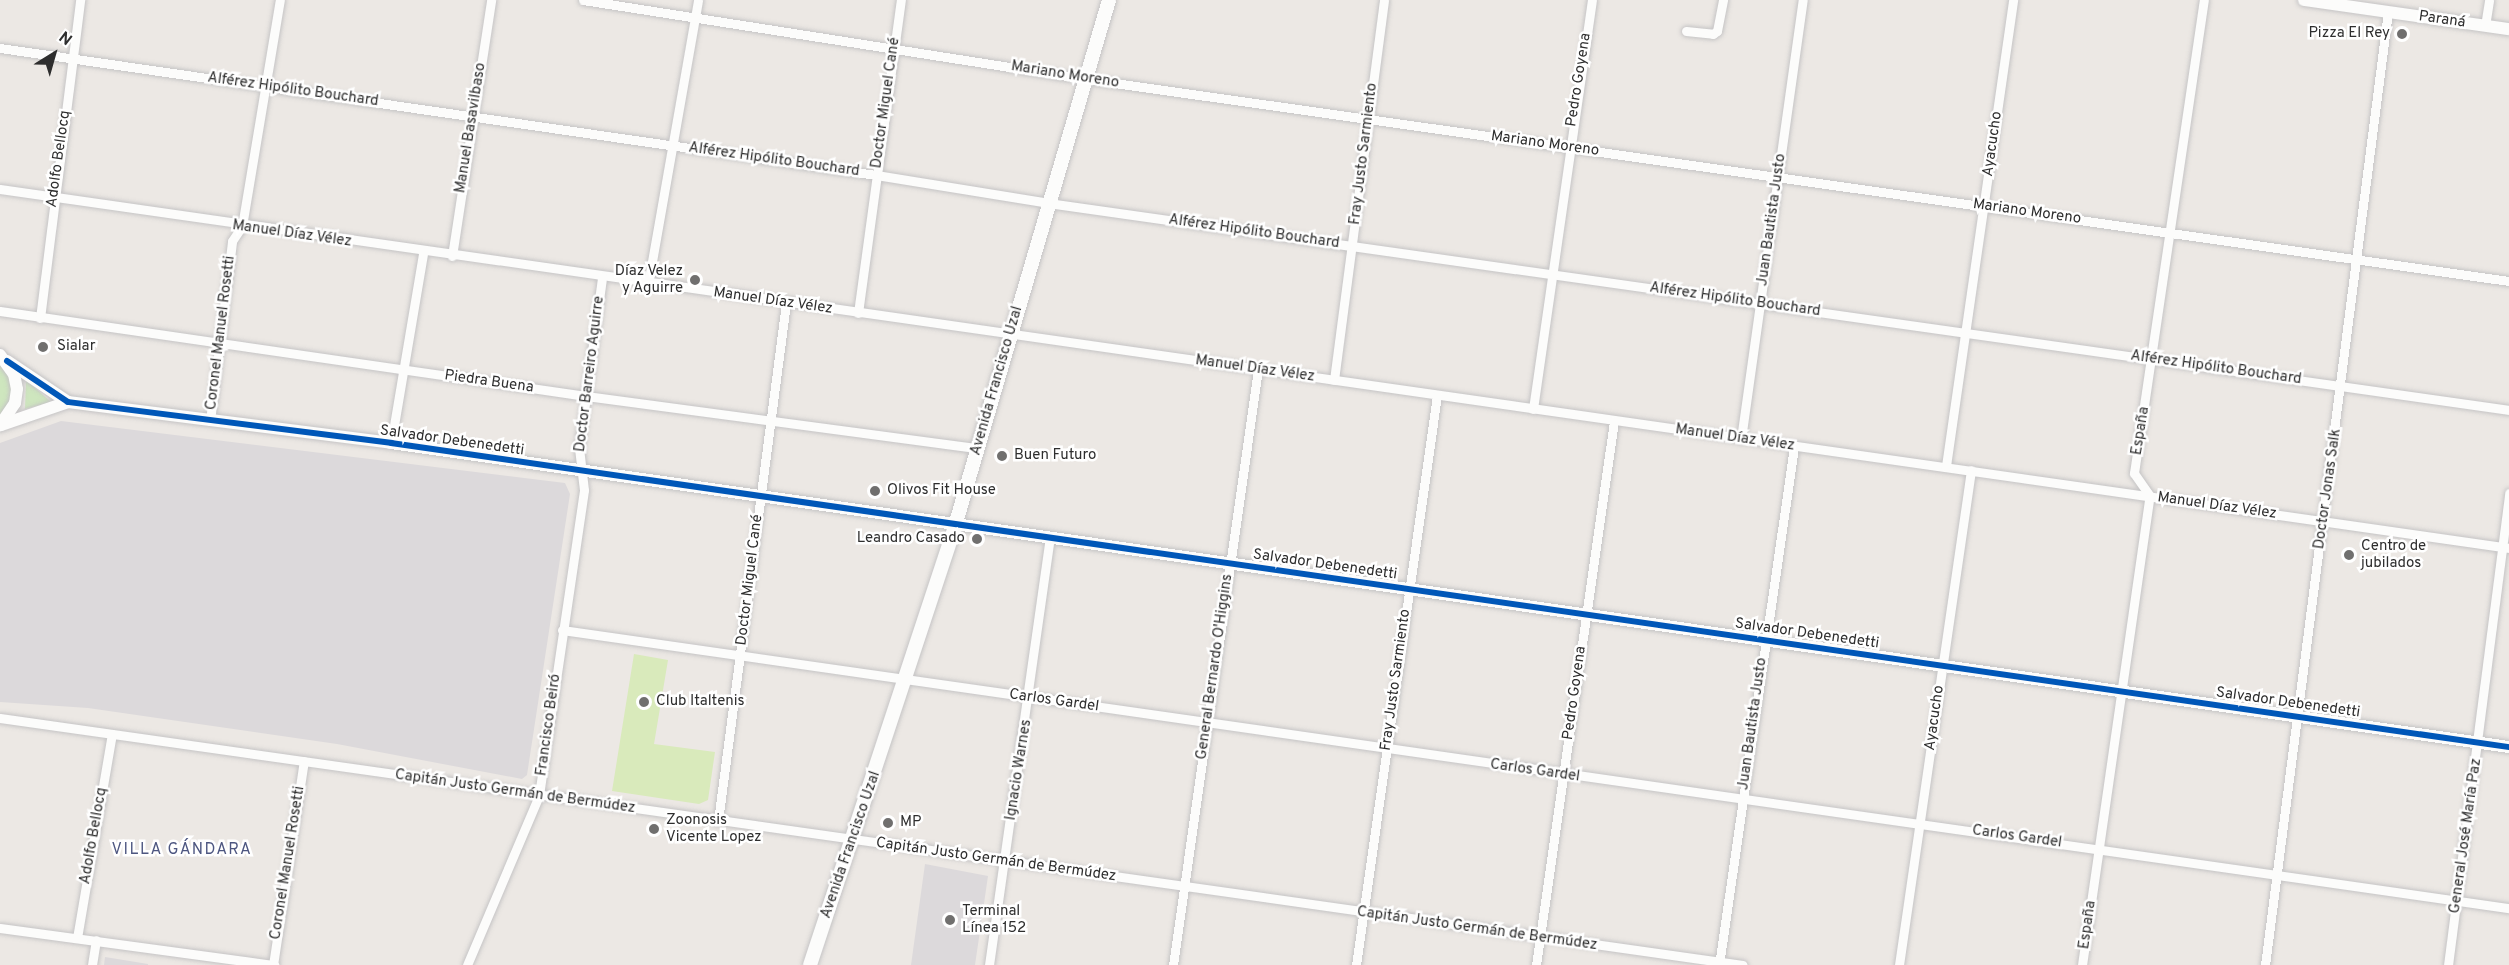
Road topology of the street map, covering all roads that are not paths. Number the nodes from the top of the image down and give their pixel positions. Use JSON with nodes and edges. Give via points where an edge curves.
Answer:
{"nodes":[{"id":1,"x":80,"y":0,"type":"edge"},
{"id":2,"x":280,"y":0,"type":"edge"},
{"id":3,"x":491,"y":0,"type":"edge"},
{"id":4,"x":583,"y":0,"type":"edge"},
{"id":5,"x":698,"y":0,"type":"edge"},
{"id":6,"x":901,"y":0,"type":"edge"},
{"id":7,"x":1109,"y":0,"type":"edge"},
{"id":8,"x":1384,"y":0,"type":"edge"},
{"id":9,"x":1592,"y":0,"type":"edge"},
{"id":10,"x":1723,"y":0,"type":"edge"},
{"id":11,"x":1803,"y":0,"type":"edge"},
{"id":12,"x":2013,"y":0,"type":"edge"},
{"id":13,"x":2204,"y":0,"type":"edge"},
{"id":14,"x":2304,"y":0,"type":"edge"},
{"id":15,"x":2489,"y":0,"type":"edge"},
{"id":16,"x":2374,"y":5,"type":"edge"},
{"id":17,"x":2388,"y":12,"type":"junction"},
{"id":18,"x":696,"y":16,"type":"junction"},
{"id":19,"x":2485,"y":26,"type":"junction"},
{"id":20,"x":2509,"y":29,"type":"edge"},
{"id":21,"x":1686,"y":31,"type":"dead end"},
{"id":22,"x":895,"y":46,"type":"junction"},
{"id":23,"x":0,"y":48,"type":"edge"},
{"id":24,"x":73,"y":58,"type":"junction"},
{"id":25,"x":1086,"y":79,"type":"junction"},
{"id":26,"x":266,"y":86,"type":"junction"},
{"id":27,"x":473,"y":116,"type":"junction"},
{"id":28,"x":1368,"y":119,"type":"junction"},
{"id":29,"x":672,"y":145,"type":"junction"},
{"id":30,"x":1569,"y":147,"type":"junction"},
{"id":31,"x":876,"y":175,"type":"junction"},
{"id":32,"x":1778,"y":177,"type":"junction"},
{"id":33,"x":0,"y":189,"type":"edge"},
{"id":34,"x":54,"y":197,"type":"junction"},
{"id":35,"x":1048,"y":203,"type":"junction"},
{"id":36,"x":1984,"y":206,"type":"junction"},
{"id":37,"x":242,"y":226,"type":"junction"},
{"id":38,"x":2171,"y":233,"type":"junction"},
{"id":39,"x":1352,"y":246,"type":"junction"},
{"id":40,"x":423,"y":253,"type":"junction"},
{"id":41,"x":452,"y":256,"type":"junction"},
{"id":42,"x":2358,"y":259,"type":"junction"},
{"id":43,"x":1552,"y":274,"type":"junction"},
{"id":44,"x":602,"y":277,"type":"junction"},
{"id":45,"x":2509,"y":281,"type":"edge"},
{"id":46,"x":648,"y":284,"type":"junction"},
{"id":47,"x":786,"y":303,"type":"junction"},
{"id":48,"x":1760,"y":304,"type":"junction"},
{"id":49,"x":0,"y":310,"type":"edge"},
{"id":50,"x":858,"y":313,"type":"junction"},
{"id":51,"x":40,"y":318,"type":"junction"},
{"id":52,"x":1012,"y":333,"type":"junction"},
{"id":53,"x":1966,"y":333,"type":"junction"},
{"id":54,"x":220,"y":344,"type":"junction"},
{"id":55,"x":4,"y":358,"type":"edge"},
{"id":56,"x":2153,"y":359,"type":"junction"},
{"id":57,"x":403,"y":369,"type":"junction"},
{"id":58,"x":1258,"y":369,"type":"junction"},
{"id":59,"x":1334,"y":380,"type":"junction"},
{"id":60,"x":2342,"y":386,"type":"junction"},
{"id":61,"x":1437,"y":395,"type":"junction"},
{"id":62,"x":586,"y":396,"type":"junction"},
{"id":63,"x":68,"y":402,"type":"junction"},
{"id":64,"x":1533,"y":409,"type":"junction"},
{"id":65,"x":2509,"y":410,"type":"edge"},
{"id":66,"x":210,"y":421,"type":"junction"},
{"id":67,"x":771,"y":421,"type":"junction"},
{"id":68,"x":1614,"y":421,"type":"junction"},
{"id":69,"x":0,"y":425,"type":"edge"},
{"id":70,"x":1741,"y":439,"type":"junction"},
{"id":71,"x":391,"y":443,"type":"junction"},
{"id":72,"x":978,"y":447,"type":"junction"},
{"id":73,"x":1794,"y":447,"type":"junction"},
{"id":74,"x":1946,"y":466,"type":"junction"},
{"id":75,"x":1971,"y":470,"type":"junction"},
{"id":76,"x":581,"y":472,"type":"junction"},
{"id":77,"x":2509,"y":493,"type":"edge"},
{"id":78,"x":2150,"y":496,"type":"junction"},
{"id":79,"x":761,"y":497,"type":"junction"},
{"id":80,"x":2323,"y":522,"type":"junction"},
{"id":81,"x":955,"y":526,"type":"junction"},
{"id":82,"x":1050,"y":539,"type":"junction"},
{"id":83,"x":2505,"y":548,"type":"edge"},
{"id":84,"x":1230,"y":565,"type":"junction"},
{"id":85,"x":1408,"y":589,"type":"junction"},
{"id":86,"x":1586,"y":615,"type":"junction"},
{"id":87,"x":562,"y":630,"type":"junction"},
{"id":88,"x":1765,"y":640,"type":"junction"},
{"id":89,"x":740,"y":656,"type":"junction"},
{"id":90,"x":1942,"y":666,"type":"junction"},
{"id":91,"x":904,"y":681,"type":"junction"},
{"id":92,"x":2120,"y":691,"type":"junction"},
{"id":93,"x":1029,"y":698,"type":"junction"},
{"id":94,"x":2300,"y":717,"type":"junction"},
{"id":95,"x":0,"y":718,"type":"edge"},
{"id":96,"x":1208,"y":722,"type":"junction"},
{"id":97,"x":112,"y":734,"type":"junction"},
{"id":98,"x":2480,"y":743,"type":"junction"},
{"id":99,"x":2509,"y":747,"type":"edge"},
{"id":100,"x":1386,"y":749,"type":"junction"},
{"id":101,"x":304,"y":761,"type":"junction"},
{"id":102,"x":1563,"y":775,"type":"junction"},
{"id":103,"x":539,"y":795,"type":"junction"},
{"id":104,"x":1742,"y":801,"type":"junction"},
{"id":105,"x":718,"y":821,"type":"junction"},
{"id":106,"x":1919,"y":824,"type":"junction"},
{"id":107,"x":854,"y":840,"type":"junction"},
{"id":108,"x":2099,"y":849,"type":"junction"},
{"id":109,"x":1005,"y":862,"type":"junction"},
{"id":110,"x":2277,"y":874,"type":"junction"},
{"id":111,"x":1184,"y":888,"type":"junction"},
{"id":112,"x":2457,"y":901,"type":"junction"},
{"id":113,"x":2509,"y":908,"type":"edge"},
{"id":114,"x":1364,"y":913,"type":"junction"},
{"id":115,"x":0,"y":928,"type":"edge"},
{"id":116,"x":77,"y":938,"type":"junction"},
{"id":117,"x":1540,"y":938,"type":"junction"},
{"id":118,"x":96,"y":940,"type":"junction"},
{"id":119,"x":1719,"y":963,"type":"edge"},
{"id":120,"x":92,"y":965,"type":"edge"},
{"id":121,"x":273,"y":965,"type":"edge"},
{"id":122,"x":467,"y":965,"type":"edge"},
{"id":123,"x":810,"y":965,"type":"edge"},
{"id":124,"x":989,"y":965,"type":"edge"},
{"id":125,"x":1173,"y":965,"type":"edge"},
{"id":126,"x":1356,"y":965,"type":"edge"},
{"id":127,"x":1536,"y":965,"type":"edge"},
{"id":128,"x":1743,"y":965,"type":"edge"},
{"id":129,"x":1899,"y":965,"type":"edge"},
{"id":130,"x":2082,"y":965,"type":"edge"},
{"id":131,"x":2265,"y":965,"type":"edge"},
{"id":132,"x":2448,"y":965,"type":"edge"}],
"edges":[{"from":1,"to":24,"type":"street","name":"Adolfo Bellocq"},
{"from":2,"to":26,"type":"street","name":"Coronel Manuel Rosetti"},
{"from":3,"to":27,"type":"street","name":"Manuel Basavilbaso"},
{"from":4,"to":18,"type":"street","name":"Mariano Moreno"},
{"from":5,"to":18,"type":"street"},
{"from":6,"to":22,"type":"street","name":"Doctor Miguel Cané"},
{"from":7,"to":25,"type":"main road","name":"Avenida Francisco Uzal"},
{"from":8,"to":28,"type":"street","name":"Fray Justo Sarmiento"},
{"from":9,"to":30,"type":"street","name":"Pedro Goyena"},
{"from":10,"to":21,"type":"street","via":[[1718,31]]},
{"from":11,"to":32,"type":"street","name":"Juan Bautista Justo"},
{"from":12,"to":36,"type":"street","name":"Ayacucho"},
{"from":13,"to":38,"type":"street","name":"España"},
{"from":14,"to":16,"type":"street","name":"Paraná"},
{"from":15,"to":19,"type":"street"},
{"from":16,"to":17,"type":"street","name":"Paraná"},
{"from":17,"to":19,"type":"street","name":"Paraná"},
{"from":17,"to":42,"type":"street","name":"Doctor Jonas Salk"},
{"from":18,"to":22,"type":"street","name":"Mariano Moreno"},
{"from":18,"to":29,"type":"street"},
{"from":19,"to":20,"type":"street","name":"Paraná"},
{"from":22,"to":25,"type":"street","name":"Mariano Moreno"},
{"from":22,"to":31,"type":"street","name":"Doctor Miguel Cané"},
{"from":23,"to":24,"type":"street","name":"Alférez Hipólito Bouchard"},
{"from":24,"to":26,"type":"street","name":"Alférez Hipólito Bouchard"},
{"from":24,"to":34,"type":"street","name":"Adolfo Bellocq"},
{"from":25,"to":28,"type":"street","name":"Mariano Moreno"},
{"from":25,"to":35,"type":"main road","name":"Avenida Francisco Uzal"},
{"from":26,"to":27,"type":"street","name":"Alférez Hipólito Bouchard"},
{"from":26,"to":37,"type":"street","name":"Coronel Manuel Rosetti"},
{"from":27,"to":29,"type":"street","name":"Alférez Hipólito Bouchard"},
{"from":27,"to":41,"type":"street","name":"Manuel Basavilbaso"},
{"from":28,"to":30,"type":"street","name":"Mariano Moreno"},
{"from":28,"to":39,"type":"street","name":"Fray Justo Sarmiento"},
{"from":29,"to":31,"type":"street","name":"Alférez Hipólito Bouchard"},
{"from":29,"to":46,"type":"street"},
{"from":30,"to":32,"type":"street","name":"Mariano Moreno"},
{"from":30,"to":43,"type":"street","name":"Pedro Goyena"},
{"from":31,"to":35,"type":"street","name":"Alférez Hipólito Bouchard"},
{"from":31,"to":50,"type":"street","name":"Doctor Miguel Cané"},
{"from":32,"to":36,"type":"street","name":"Mariano Moreno"},
{"from":32,"to":48,"type":"street","name":"Juan Bautista Justo"},
{"from":33,"to":34,"type":"street","name":"Manuel Díaz Vélez"},
{"from":34,"to":37,"type":"street","name":"Manuel Díaz Vélez"},
{"from":34,"to":51,"type":"street","name":"Adolfo Bellocq"},
{"from":35,"to":39,"type":"street","name":"Alférez Hipólito Bouchard"},
{"from":35,"to":52,"type":"main road","name":"Avenida Francisco Uzal"},
{"from":36,"to":38,"type":"street","name":"Mariano Moreno"},
{"from":36,"to":53,"type":"street","name":"Ayacucho"},
{"from":37,"to":40,"type":"street","name":"Manuel Díaz Vélez"},
{"from":37,"to":54,"type":"street","name":"Coronel Manuel Rosetti","via":[[232,241]]},
{"from":38,"to":42,"type":"street","name":"Mariano Moreno"},
{"from":38,"to":56,"type":"street","name":"España"},
{"from":39,"to":43,"type":"street","name":"Alférez Hipólito Bouchard"},
{"from":39,"to":59,"type":"street","name":"Fray Justo Sarmiento"},
{"from":40,"to":41,"type":"street","name":"Manuel Díaz Vélez"},
{"from":40,"to":57,"type":"street"},
{"from":41,"to":44,"type":"street","name":"Manuel Díaz Vélez"},
{"from":42,"to":45,"type":"street","name":"Mariano Moreno"},
{"from":42,"to":60,"type":"street","name":"Doctor Jonas Salk"},
{"from":43,"to":48,"type":"street","name":"Alférez Hipólito Bouchard"},
{"from":43,"to":64,"type":"street","name":"Pedro Goyena"},
{"from":44,"to":46,"type":"street","name":"Manuel Díaz Vélez"},
{"from":44,"to":62,"type":"street","name":"Doctor Barreiro Aguirre"},
{"from":46,"to":47,"type":"street","name":"Manuel Díaz Vélez"},
{"from":47,"to":50,"type":"street","name":"Manuel Díaz Vélez"},
{"from":47,"to":67,"type":"street","name":"Doctor Miguel Cané"},
{"from":48,"to":53,"type":"street","name":"Alférez Hipólito Bouchard"},
{"from":48,"to":70,"type":"street","name":"Juan Bautista Justo"},
{"from":49,"to":51,"type":"street","name":"Piedra Buena"},
{"from":50,"to":52,"type":"street","name":"Manuel Díaz Vélez"},
{"from":51,"to":54,"type":"street","name":"Piedra Buena"},
{"from":52,"to":58,"type":"street","name":"Manuel Díaz Vélez"},
{"from":52,"to":72,"type":"main road","name":"Avenida Francisco Uzal"},
{"from":53,"to":56,"type":"street","name":"Alférez Hipólito Bouchard"},
{"from":53,"to":74,"type":"street","name":"Ayacucho"},
{"from":54,"to":57,"type":"street","name":"Piedra Buena"},
{"from":54,"to":66,"type":"street","name":"Coronel Manuel Rosetti"},
{"from":55,"to":63,"type":"street","name":"Salvador Debenedetti"},
{"from":55,"to":69,"type":"street","via":[[17,388],[15,403]]},
{"from":56,"to":60,"type":"street","name":"Alférez Hipólito Bouchard"},
{"from":56,"to":78,"type":"street","name":"España","via":[[2134,473]]},
{"from":57,"to":62,"type":"street","name":"Piedra Buena"},
{"from":57,"to":71,"type":"street"},
{"from":58,"to":59,"type":"street","name":"Manuel Díaz Vélez"},
{"from":58,"to":84,"type":"street","name":"General Bernardo O'Higgins"},
{"from":59,"to":61,"type":"street","name":"Manuel Díaz Vélez"},
{"from":60,"to":65,"type":"street","name":"Alférez Hipólito Bouchard"},
{"from":60,"to":80,"type":"street","name":"Doctor Jonas Salk"},
{"from":61,"to":64,"type":"street","name":"Manuel Díaz Vélez"},
{"from":61,"to":85,"type":"street","name":"Fray Justo Sarmiento"},
{"from":62,"to":67,"type":"street","name":"Piedra Buena"},
{"from":62,"to":76,"type":"street","name":"Doctor Barreiro Aguirre","via":[[579,448]]},
{"from":63,"to":66,"type":"street","name":"Salvador Debenedetti"},
{"from":63,"to":69,"type":"street","name":"Salvador Debenedetti"},
{"from":64,"to":68,"type":"street","name":"Manuel Díaz Vélez"},
{"from":66,"to":71,"type":"street","name":"Salvador Debenedetti"},
{"from":67,"to":72,"type":"street","name":"Piedra Buena"},
{"from":67,"to":79,"type":"street","name":"Doctor Miguel Cané"},
{"from":68,"to":70,"type":"street","name":"Manuel Díaz Vélez"},
{"from":68,"to":86,"type":"street","name":"Pedro Goyena"},
{"from":70,"to":73,"type":"street","name":"Manuel Díaz Vélez"},
{"from":71,"to":76,"type":"street","name":"Salvador Debenedetti"},
{"from":72,"to":81,"type":"main road","name":"Avenida Francisco Uzal"},
{"from":73,"to":74,"type":"street","name":"Manuel Díaz Vélez"},
{"from":73,"to":88,"type":"street","name":"Juan Bautista Justo"},
{"from":74,"to":75,"type":"street","name":"Manuel Díaz Vélez"},
{"from":75,"to":78,"type":"street","name":"Manuel Díaz Vélez"},
{"from":75,"to":90,"type":"street","name":"Ayacucho"},
{"from":76,"to":79,"type":"street","name":"Salvador Debenedetti"},
{"from":76,"to":87,"type":"street","name":"Francisco Beiró","via":[[584,490]]},
{"from":77,"to":83,"type":"street","name":"General José María Paz"},
{"from":78,"to":80,"type":"street","name":"Manuel Díaz Vélez"},
{"from":78,"to":92,"type":"street","name":"España"},
{"from":79,"to":81,"type":"street","name":"Salvador Debenedetti"},
{"from":79,"to":89,"type":"street","name":"Doctor Miguel Cané"},
{"from":80,"to":83,"type":"street","name":"Manuel Díaz Vélez"},
{"from":80,"to":94,"type":"street","name":"Doctor Jonas Salk"},
{"from":81,"to":82,"type":"street","name":"Salvador Debenedetti"},
{"from":81,"to":91,"type":"main road","name":"Avenida Francisco Uzal"},
{"from":82,"to":84,"type":"street","name":"Salvador Debenedetti"},
{"from":82,"to":93,"type":"street","name":"Ignacio Warnes"},
{"from":83,"to":98,"type":"street","name":"General José María Paz"},
{"from":84,"to":85,"type":"street","name":"Salvador Debenedetti"},
{"from":84,"to":96,"type":"street","name":"General Bernardo O'Higgins"},
{"from":85,"to":86,"type":"street","name":"Salvador Debenedetti"},
{"from":85,"to":100,"type":"street","name":"Fray Justo Sarmiento"},
{"from":86,"to":88,"type":"street","name":"Salvador Debenedetti"},
{"from":86,"to":102,"type":"street","name":"Pedro Goyena"},
{"from":87,"to":89,"type":"street","name":"Carlos Gardel"},
{"from":87,"to":103,"type":"street","name":"Francisco Beiró"},
{"from":88,"to":90,"type":"street","name":"Salvador Debenedetti"},
{"from":88,"to":104,"type":"street","name":"Juan Bautista Justo"},
{"from":89,"to":91,"type":"street","name":"Carlos Gardel"},
{"from":89,"to":105,"type":"street","name":"Doctor Miguel Cané"},
{"from":90,"to":92,"type":"street","name":"Salvador Debenedetti"},
{"from":90,"to":106,"type":"street","name":"Ayacucho"},
{"from":91,"to":93,"type":"street","name":"Carlos Gardel"},
{"from":91,"to":107,"type":"main road","name":"Avenida Francisco Uzal"},
{"from":92,"to":94,"type":"street","name":"Salvador Debenedetti"},
{"from":92,"to":108,"type":"street","name":"España"},
{"from":93,"to":96,"type":"street","name":"Carlos Gardel"},
{"from":93,"to":109,"type":"street","name":"Ignacio Warnes"},
{"from":94,"to":98,"type":"street","name":"Salvador Debenedetti"},
{"from":94,"to":110,"type":"street","name":"Doctor Jonas Salk"},
{"from":95,"to":97,"type":"street","name":"Capitán Justo Germán de Bermúdez"},
{"from":96,"to":100,"type":"street","name":"Carlos Gardel"},
{"from":96,"to":111,"type":"street","name":"General Bernardo O'Higgins"},
{"from":97,"to":101,"type":"street","name":"Capitán Justo Germán de Bermúdez"},
{"from":97,"to":116,"type":"street","name":"Adolfo Bellocq"},
{"from":98,"to":99,"type":"street","name":"Salvador Debenedetti"},
{"from":98,"to":112,"type":"street","name":"General José María Paz"},
{"from":100,"to":102,"type":"street","name":"Carlos Gardel"},
{"from":100,"to":114,"type":"street","name":"Fray Justo Sarmiento"},
{"from":101,"to":103,"type":"street","name":"Capitán Justo Germán de Bermúdez"},
{"from":101,"to":121,"type":"street","name":"Coronel Manuel Rosetti"},
{"from":102,"to":104,"type":"street","name":"Carlos Gardel"},
{"from":102,"to":117,"type":"street","name":"Pedro Goyena"},
{"from":103,"to":105,"type":"street","name":"Capitán Justo Germán de Bermúdez"},
{"from":103,"to":122,"type":"street","name":"Francisco Beiró"},
{"from":104,"to":106,"type":"street","name":"Carlos Gardel"},
{"from":104,"to":119,"type":"street","name":"Juan Bautista Justo"},
{"from":105,"to":107,"type":"street","name":"Capitán Justo Germán de Bermúdez"},
{"from":106,"to":108,"type":"street","name":"Carlos Gardel"},
{"from":106,"to":129,"type":"street","name":"Ayacucho"},
{"from":107,"to":109,"type":"street","name":"Capitán Justo Germán de Bermúdez"},
{"from":107,"to":123,"type":"main road","name":"Avenida Francisco Uzal"},
{"from":108,"to":110,"type":"street","name":"Carlos Gardel"},
{"from":108,"to":130,"type":"street","name":"España"},
{"from":109,"to":111,"type":"street","name":"Capitán Justo Germán de Bermúdez"},
{"from":109,"to":124,"type":"street","name":"Ignacio Warnes"},
{"from":110,"to":112,"type":"street","name":"Carlos Gardel"},
{"from":110,"to":131,"type":"street","name":"Doctor Jonas Salk"},
{"from":111,"to":114,"type":"street","name":"Capitán Justo Germán de Bermúdez"},
{"from":111,"to":125,"type":"street","name":"General Bernardo O'Higgins"},
{"from":112,"to":113,"type":"street","name":"Carlos Gardel"},
{"from":112,"to":132,"type":"street","name":"General José María Paz"},
{"from":114,"to":117,"type":"street","name":"Capitán Justo Germán de Bermúdez"},
{"from":114,"to":126,"type":"street","name":"Fray Justo Sarmiento"},
{"from":115,"to":116,"type":"street"},
{"from":116,"to":118,"type":"street"},
{"from":117,"to":119,"type":"street","name":"Capitán Justo Germán de Bermúdez"},
{"from":117,"to":127,"type":"street","name":"Pedro Goyena"},
{"from":118,"to":120,"type":"street"},
{"from":118,"to":121,"type":"street"},
{"from":119,"to":128,"type":"street","name":"Capitán Justo Germán de Bermúdez"}]}
